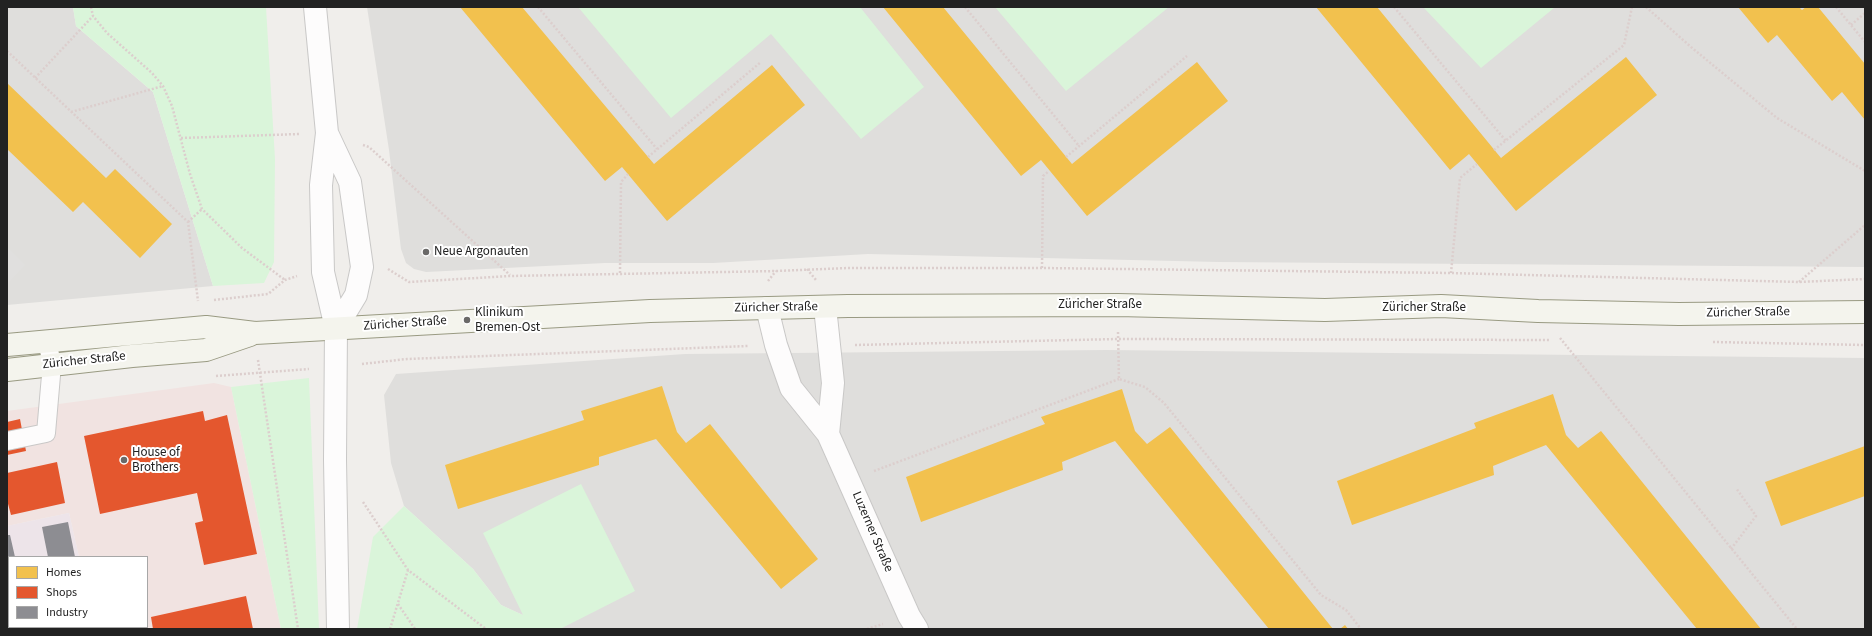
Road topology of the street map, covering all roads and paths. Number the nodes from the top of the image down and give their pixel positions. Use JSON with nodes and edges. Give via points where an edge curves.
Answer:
{"nodes":[{"id":1,"x":91,"y":7,"type":"edge"},
{"id":2,"x":315,"y":7,"type":"edge"},
{"id":3,"x":538,"y":7,"type":"edge"},
{"id":4,"x":965,"y":7,"type":"edge"},
{"id":5,"x":1394,"y":7,"type":"edge"},
{"id":6,"x":1632,"y":7,"type":"edge"},
{"id":7,"x":1646,"y":7,"type":"edge"},
{"id":8,"x":1836,"y":7,"type":"edge"},
{"id":9,"x":1865,"y":13,"type":"edge"},
{"id":10,"x":93,"y":16,"type":"junction"},
{"id":11,"x":1851,"y":25,"type":"dead end"},
{"id":12,"x":1865,"y":42,"type":"edge"},
{"id":13,"x":7,"y":51,"type":"edge"},
{"id":14,"x":1187,"y":56,"type":"dead end"},
{"id":15,"x":761,"y":62,"type":"dead end"},
{"id":16,"x":35,"y":78,"type":"junction"},
{"id":17,"x":163,"y":86,"type":"junction"},
{"id":18,"x":71,"y":112,"type":"junction"},
{"id":19,"x":327,"y":133,"type":"junction"},
{"id":20,"x":181,"y":138,"type":"junction"},
{"id":21,"x":1506,"y":141,"type":"junction"},
{"id":22,"x":1079,"y":146,"type":"junction"},
{"id":23,"x":657,"y":150,"type":"junction"},
{"id":24,"x":1494,"y":150,"type":"dead end"},
{"id":25,"x":648,"y":157,"type":"dead end"},
{"id":26,"x":1066,"y":157,"type":"dead end"},
{"id":27,"x":1477,"y":164,"type":"dead end"},
{"id":28,"x":1049,"y":171,"type":"dead end"},
{"id":29,"x":1865,"y":171,"type":"edge"},
{"id":30,"x":628,"y":174,"type":"dead end"},
{"id":31,"x":202,"y":209,"type":"junction"},
{"id":32,"x":188,"y":222,"type":"junction"},
{"id":33,"x":1865,"y":225,"type":"edge"},
{"id":34,"x":1042,"y":268,"type":"dead end"},
{"id":35,"x":620,"y":273,"type":"dead end"},
{"id":36,"x":1451,"y":273,"type":"dead end"},
{"id":37,"x":510,"y":276,"type":"dead end"},
{"id":38,"x":285,"y":280,"type":"dead end"},
{"id":39,"x":1799,"y":282,"type":"dead end"},
{"id":40,"x":198,"y":301,"type":"dead end"},
{"id":41,"x":1118,"y":305,"type":"junction"},
{"id":42,"x":825,"y":306,"type":"junction"},
{"id":43,"x":767,"y":308,"type":"junction"},
{"id":44,"x":1538,"y":311,"type":"junction"},
{"id":45,"x":1865,"y":312,"type":"edge"},
{"id":46,"x":336,"y":328,"type":"junction"},
{"id":47,"x":255,"y":333,"type":"junction"},
{"id":48,"x":1118,"y":339,"type":"junction"},
{"id":49,"x":1562,"y":340,"type":"junction"},
{"id":50,"x":1569,"y":340,"type":"dead end"},
{"id":51,"x":47,"y":342,"type":"junction"},
{"id":52,"x":1707,"y":342,"type":"dead end"},
{"id":53,"x":7,"y":345,"type":"edge"},
{"id":54,"x":776,"y":345,"type":"junction"},
{"id":55,"x":830,"y":345,"type":"junction"},
{"id":56,"x":1865,"y":345,"type":"edge"},
{"id":57,"x":52,"y":364,"type":"junction"},
{"id":58,"x":336,"y":368,"type":"junction"},
{"id":59,"x":7,"y":370,"type":"edge"},
{"id":60,"x":1119,"y":380,"type":"junction"},
{"id":61,"x":828,"y":434,"type":"junction"},
{"id":62,"x":7,"y":441,"type":"edge"},
{"id":63,"x":850,"y":480,"type":"junction"},
{"id":64,"x":1736,"y":488,"type":"dead end"},
{"id":65,"x":361,"y":499,"type":"dead end"},
{"id":66,"x":1731,"y":549,"type":"junction"},
{"id":67,"x":408,"y":570,"type":"junction"},
{"id":68,"x":398,"y":604,"type":"junction"},
{"id":69,"x":298,"y":629,"type":"edge"},
{"id":70,"x":338,"y":629,"type":"edge"},
{"id":71,"x":390,"y":629,"type":"edge"},
{"id":72,"x":415,"y":629,"type":"edge"},
{"id":73,"x":486,"y":629,"type":"edge"},
{"id":74,"x":917,"y":629,"type":"edge"},
{"id":75,"x":1361,"y":629,"type":"edge"},
{"id":76,"x":1797,"y":629,"type":"edge"}],
"edges":[{"from":1,"to":10,"type":"path"},
{"from":2,"to":19,"type":"street"},
{"from":3,"to":23,"type":"path"},
{"from":4,"to":22,"type":"path"},
{"from":5,"to":21,"type":"path"},
{"from":6,"to":21,"type":"path","via":[[1624,45]]},
{"from":7,"to":29,"type":"path","via":[[1777,118]]},
{"from":8,"to":12,"type":"path"},
{"from":9,"to":11,"type":"path"},
{"from":10,"to":16,"type":"path"},
{"from":10,"to":17,"type":"path","via":[[107,33]]},
{"from":13,"to":16,"type":"path"},
{"from":14,"to":22,"type":"path"},
{"from":15,"to":23,"type":"path"},
{"from":16,"to":18,"type":"path"},
{"from":17,"to":18,"type":"path"},
{"from":17,"to":20,"type":"path"},
{"from":18,"to":32,"type":"path"},
{"from":19,"to":20,"type":"path"},
{"from":19,"to":37,"type":"path","via":[[369,147]]},
{"from":19,"to":46,"type":"street","via":[[321,185],[323,272]]},
{"from":19,"to":46,"type":"street","via":[[350,182],[362,267],[356,295]]},
{"from":20,"to":31,"type":"path"},
{"from":21,"to":24,"type":"path"},
{"from":22,"to":26,"type":"path"},
{"from":23,"to":25,"type":"path"},
{"from":27,"to":36,"type":"path","via":[[1460,178]]},
{"from":28,"to":34,"type":"path","via":[[1043,176]]},
{"from":30,"to":35,"type":"path","via":[[621,182]]},
{"from":31,"to":32,"type":"path"},
{"from":31,"to":38,"type":"path","via":[[242,248]]},
{"from":32,"to":40,"type":"path"},
{"from":33,"to":39,"type":"path"},
{"from":41,"to":42,"type":"main road","name":"Züricher Straße"},
{"from":41,"to":44,"type":"main road","name":"Züricher Straße","via":[[1325,310],[1441,306]]},
{"from":41,"to":48,"type":"path"},
{"from":42,"to":43,"type":"main road","name":"Züricher Straße"},
{"from":42,"to":55,"type":"street"},
{"from":43,"to":46,"type":"main road","name":"Züricher Straße","via":[[650,311]]},
{"from":43,"to":54,"type":"street","name":"Luzerner Straße"},
{"from":44,"to":45,"type":"main road","name":"Züricher Straße","via":[[1679,314]]},
{"from":44,"to":49,"type":"path"},
{"from":46,"to":47,"type":"main road","name":"Züricher Straße"},
{"from":46,"to":58,"type":"street"},
{"from":47,"to":51,"type":"main road","name":"Züricher Straße","via":[[206,327]]},
{"from":47,"to":57,"type":"main road","name":"Züricher Straße","via":[[206,350]]},
{"from":47,"to":69,"type":"path"},
{"from":48,"to":49,"type":"path"},
{"from":48,"to":55,"type":"path"},
{"from":48,"to":60,"type":"path"},
{"from":49,"to":50,"type":"path"},
{"from":49,"to":66,"type":"path"},
{"from":51,"to":53,"type":"main road","name":"Züricher Straße"},
{"from":51,"to":57,"type":"lane"},
{"from":52,"to":56,"type":"path"},
{"from":54,"to":58,"type":"path","via":[[407,359]]},
{"from":54,"to":61,"type":"street","name":"Luzerner Straße","via":[[792,388]]},
{"from":55,"to":61,"type":"street","via":[[833,383]]},
{"from":57,"to":59,"type":"main road","name":"Züricher Straße"},
{"from":57,"to":62,"type":"lane","via":[[46,433]]},
{"from":58,"to":70,"type":"street"},
{"from":60,"to":63,"type":"path"},
{"from":60,"to":75,"type":"path","via":[[1145,387],[1164,403],[1321,595],[1346,610]]},
{"from":61,"to":63,"type":"street","name":"Luzerner Straße"},
{"from":63,"to":74,"type":"street","name":"Luzerner Straße","via":[[908,616]]},
{"from":64,"to":66,"type":"path","via":[[1756,516]]},
{"from":65,"to":67,"type":"path"},
{"from":66,"to":76,"type":"path"},
{"from":67,"to":68,"type":"path"},
{"from":67,"to":73,"type":"path"},
{"from":68,"to":71,"type":"path"},
{"from":68,"to":72,"type":"path"}]}
